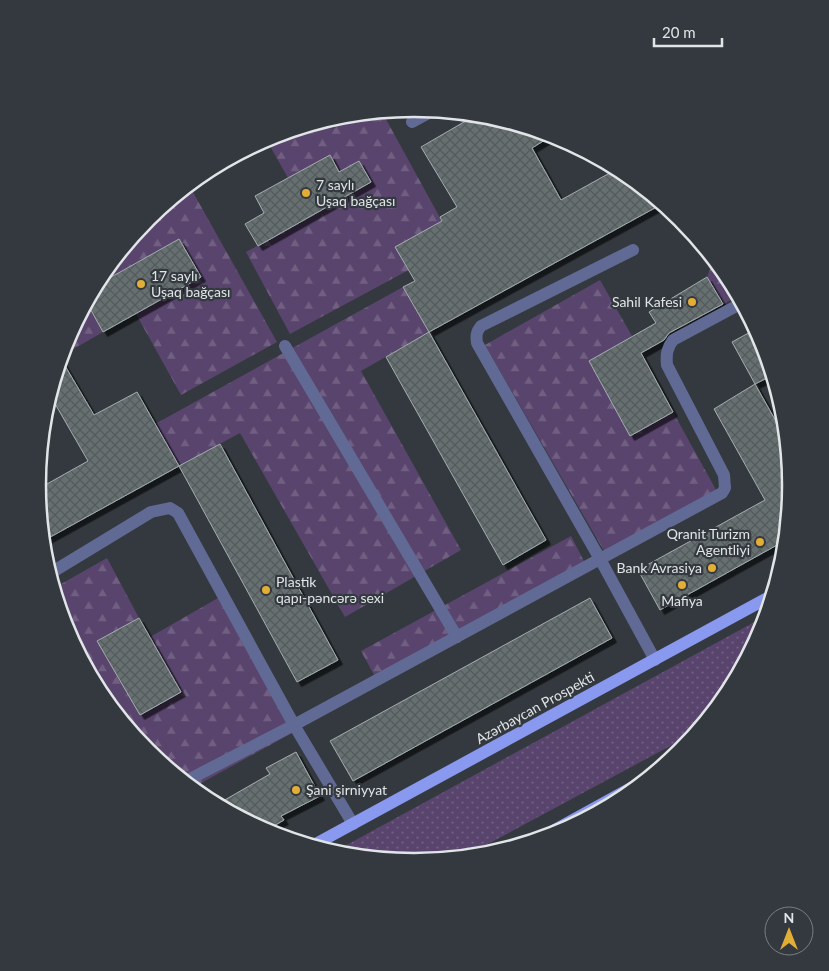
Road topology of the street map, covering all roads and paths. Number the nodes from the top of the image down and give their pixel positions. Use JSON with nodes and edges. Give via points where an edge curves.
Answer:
{"nodes":[{"id":1,"x":421,"y":117,"type":"edge"},
{"id":2,"x":412,"y":122,"type":"dead end"},
{"id":3,"x":633,"y":250,"type":"dead end"},
{"id":4,"x":736,"y":306,"type":"edge"},
{"id":5,"x":285,"y":346,"type":"dead end"},
{"id":6,"x":600,"y":559,"type":"junction"},
{"id":7,"x":56,"y":570,"type":"edge"},
{"id":8,"x":764,"y":600,"type":"edge"},
{"id":9,"x":457,"y":637,"type":"junction"},
{"id":10,"x":655,"y":660,"type":"junction"},
{"id":11,"x":294,"y":725,"type":"junction"},
{"id":12,"x":191,"y":779,"type":"edge"},
{"id":13,"x":353,"y":824,"type":"junction"},
{"id":14,"x":321,"y":841,"type":"edge"}],
"edges":[{"from":1,"to":2,"type":"lane"},
{"from":3,"to":6,"type":"lane","via":[[481,326],[476,336],[476,344]]},
{"from":4,"to":6,"type":"lane","via":[[674,340],[666,355],[667,364],[724,475],[722,493]]},
{"from":5,"to":9,"type":"lane"},
{"from":6,"to":9,"type":"lane"},
{"from":6,"to":10,"type":"lane"},
{"from":7,"to":11,"type":"lane","via":[[150,512],[170,508],[178,513]]},
{"from":8,"to":10,"type":"main road","name":"Azərbaycan Prospekti"},
{"from":9,"to":11,"type":"lane"},
{"from":10,"to":13,"type":"main road","name":"Azərbaycan Prospekti"},
{"from":11,"to":12,"type":"lane"},
{"from":11,"to":13,"type":"lane"},
{"from":13,"to":14,"type":"main road","name":"Azərbaycan Prospekti"}]}
